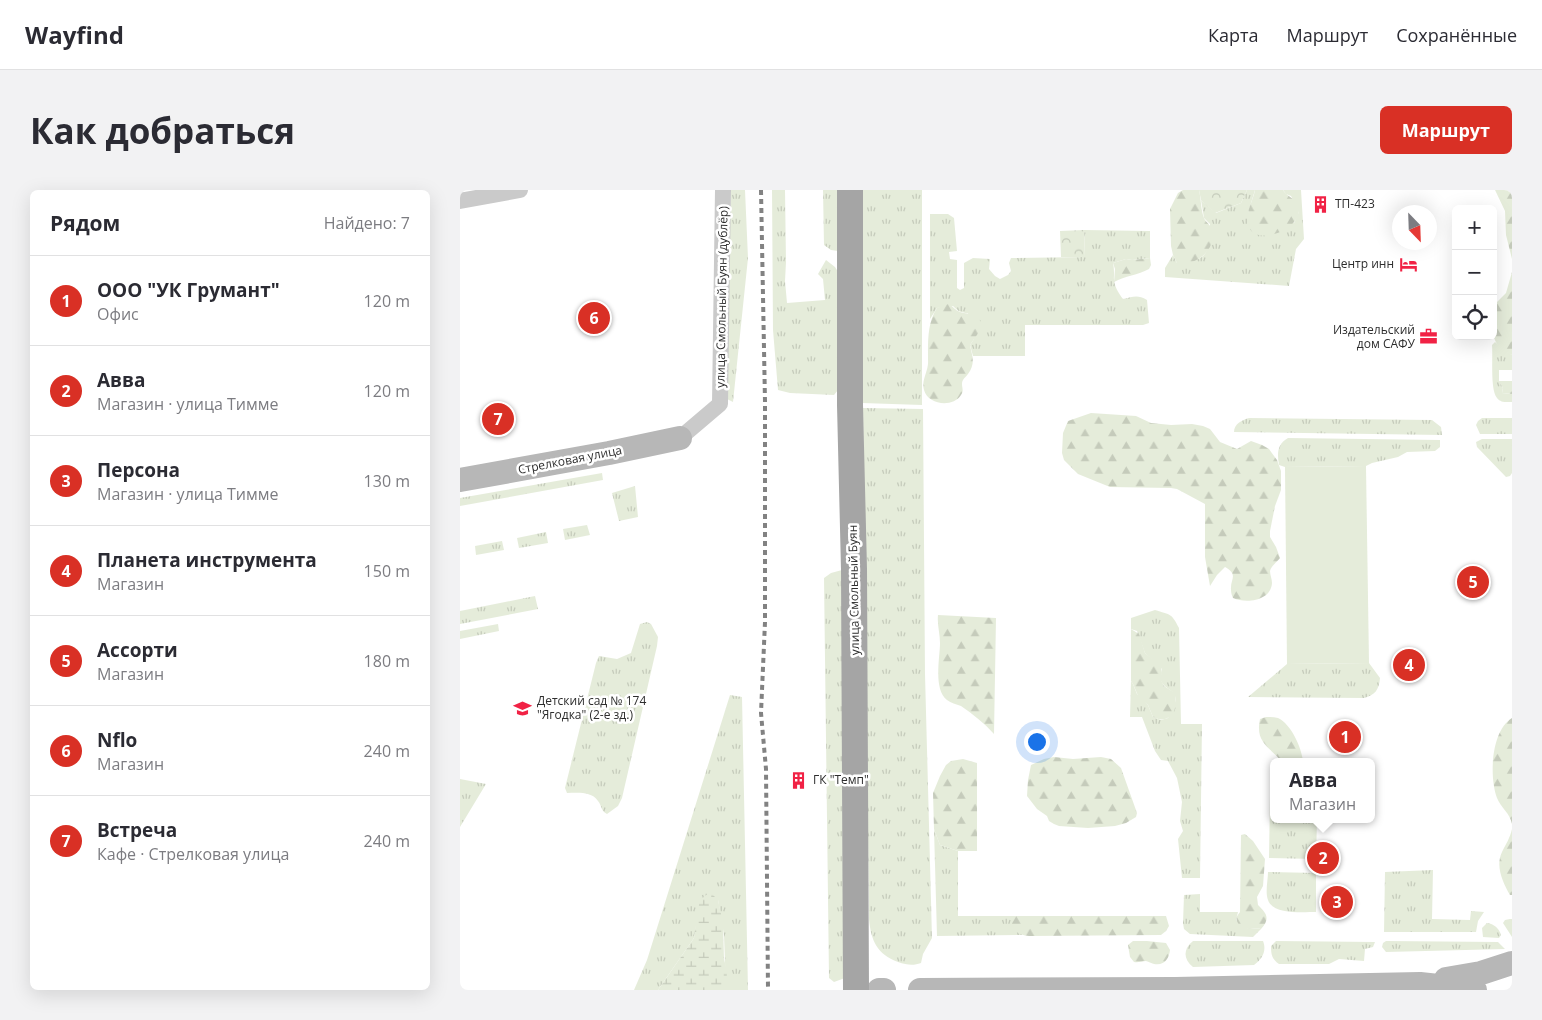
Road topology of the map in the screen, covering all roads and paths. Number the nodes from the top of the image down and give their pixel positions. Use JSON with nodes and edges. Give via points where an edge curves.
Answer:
{"nodes":[{"id":1,"x":520,"y":190,"type":"edge"},
{"id":2,"x":723,"y":190,"type":"edge"},
{"id":3,"x":850,"y":190,"type":"edge"},
{"id":4,"x":460,"y":201,"type":"edge"},
{"id":5,"x":680,"y":438,"type":"joint"},
{"id":6,"x":460,"y":480,"type":"edge"},
{"id":7,"x":1512,"y":963,"type":"edge"},
{"id":8,"x":1420,"y":984,"type":"junction"},
{"id":9,"x":856,"y":990,"type":"edge"},
{"id":10,"x":879,"y":990,"type":"edge"},
{"id":11,"x":884,"y":990,"type":"edge"},
{"id":12,"x":920,"y":990,"type":"edge"},
{"id":13,"x":1475,"y":990,"type":"edge"}],
"edges":[{"from":1,"to":4,"type":"street"},
{"from":2,"to":5,"type":"street","name":"улица Смольный Буян (дублёр)","via":[[720,404]]},
{"from":3,"to":9,"type":"main road","name":"улица Смольный Буян"},
{"from":5,"to":6,"type":"main road","name":"Стрелковая улица"},
{"from":7,"to":8,"type":"main road","via":[[1481,973]]},
{"from":8,"to":12,"type":"main road"},
{"from":8,"to":13,"type":"main road"},
{"from":10,"to":11,"type":"main road"}]}
